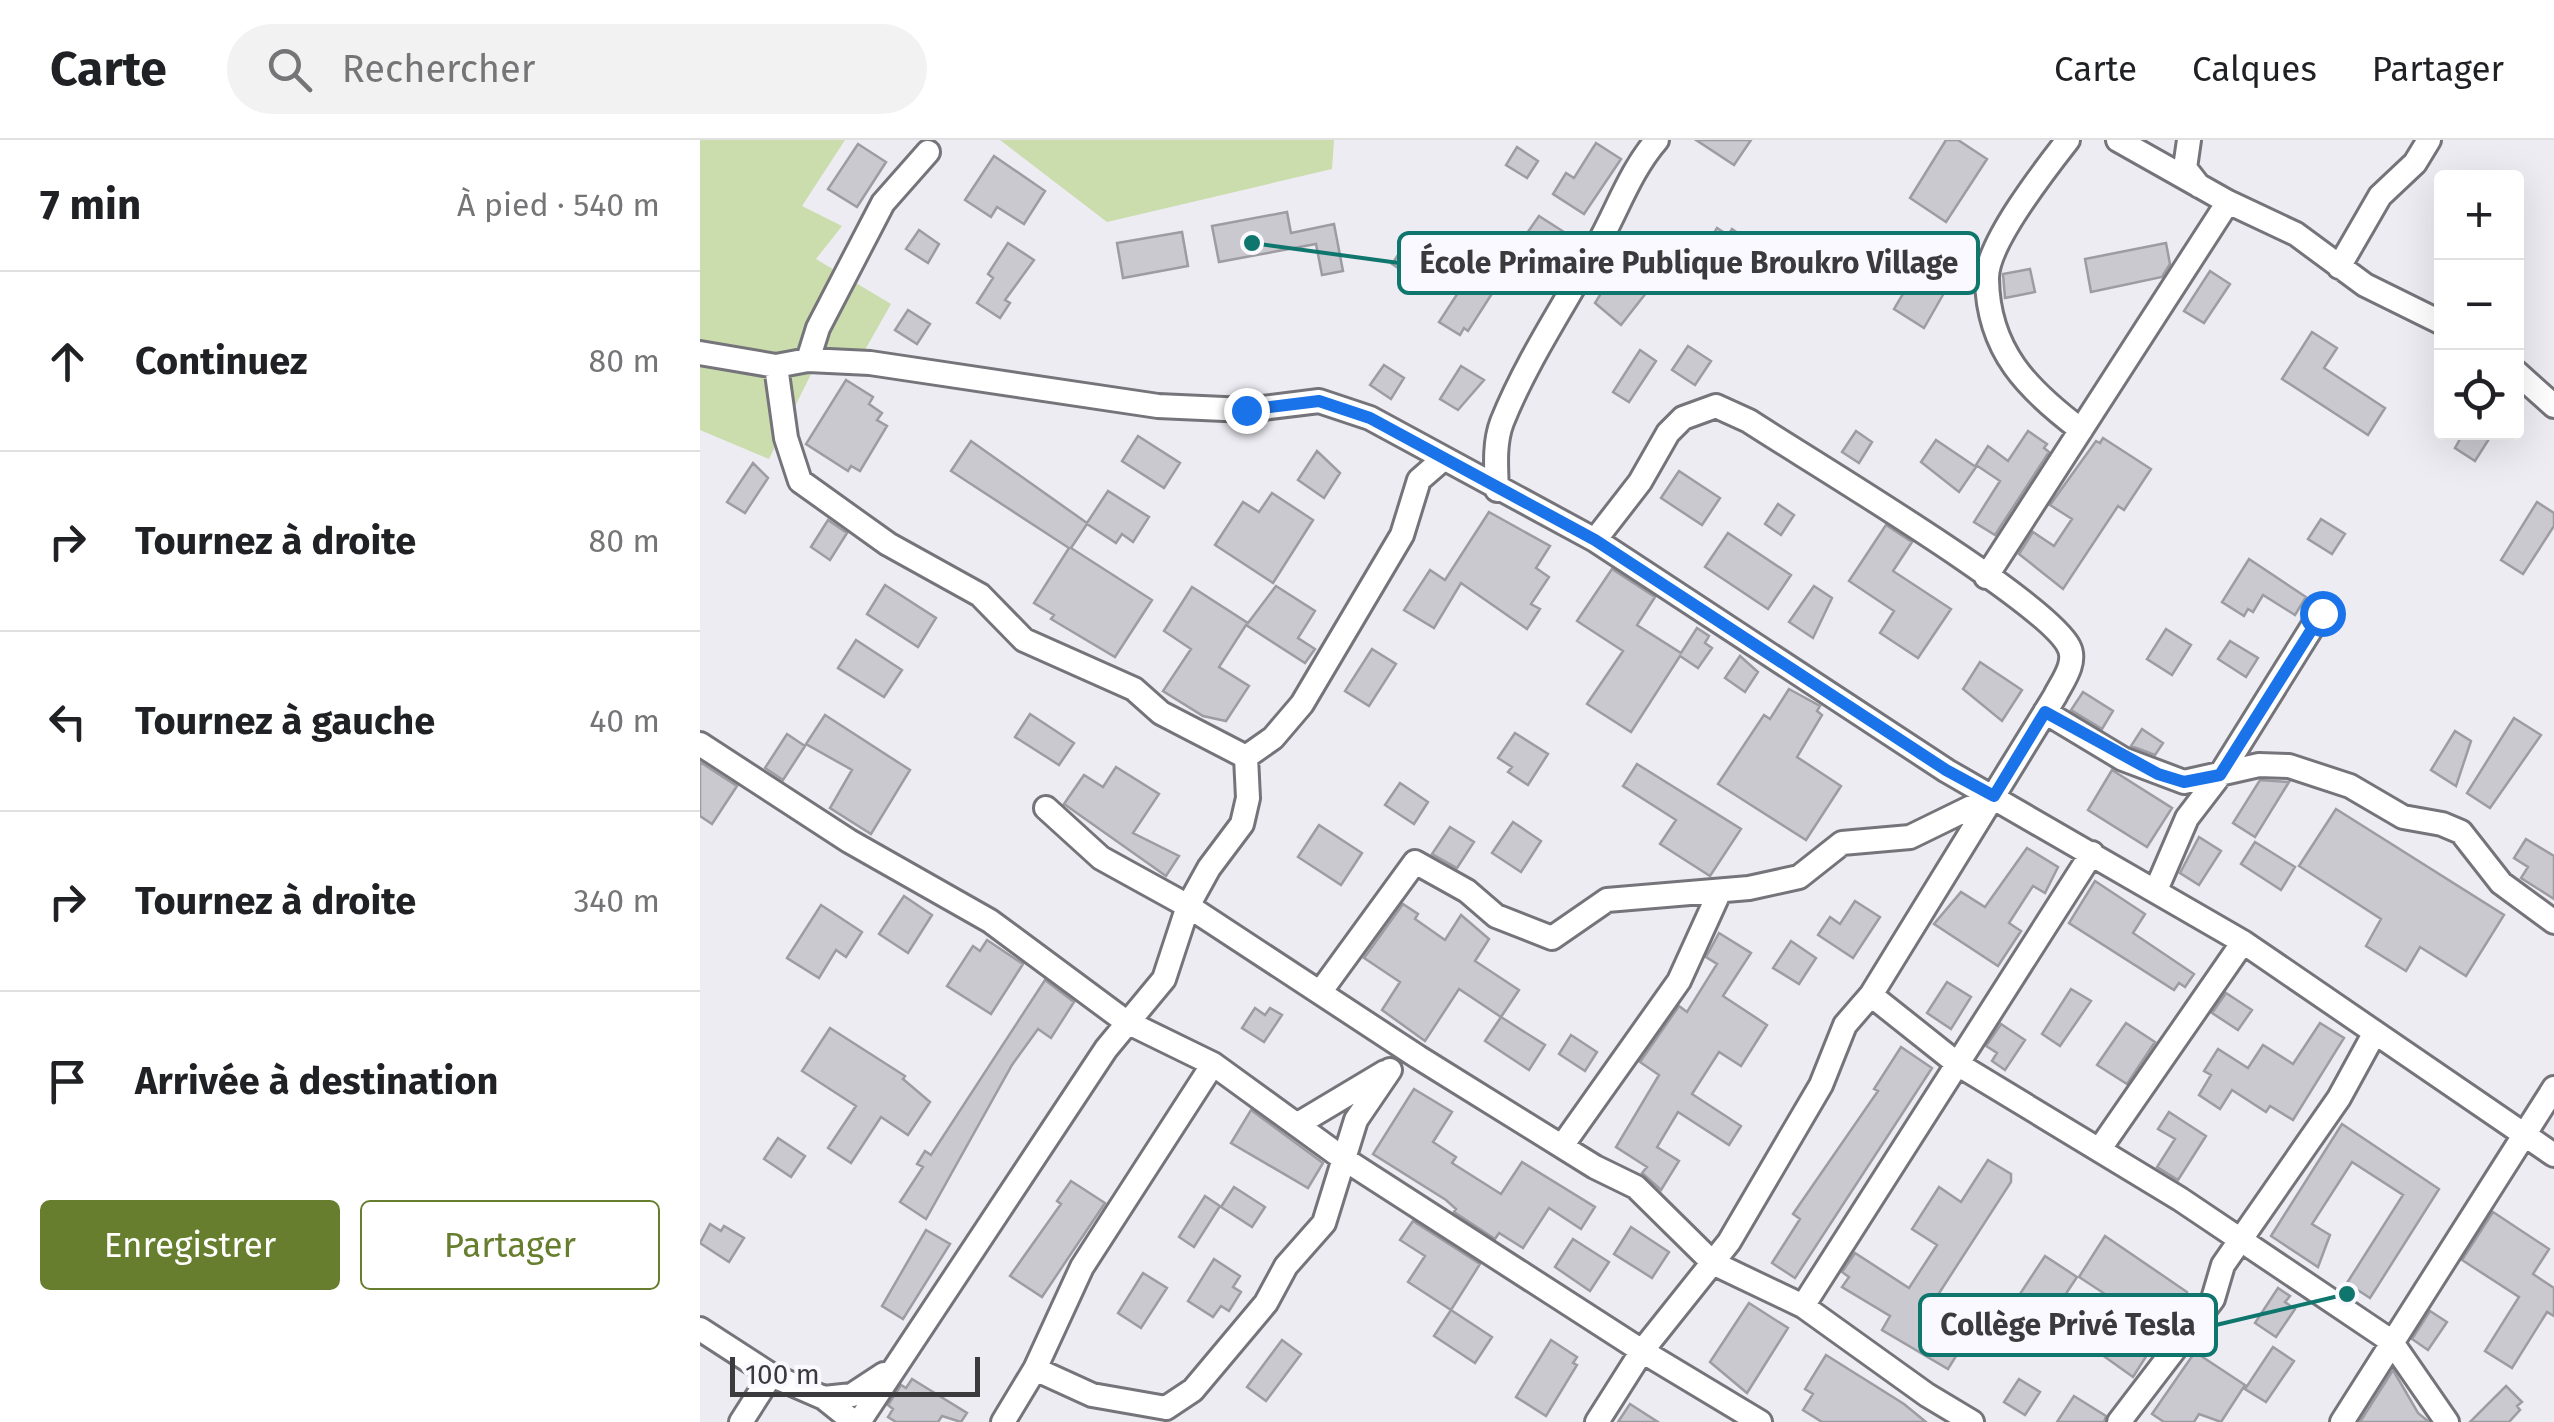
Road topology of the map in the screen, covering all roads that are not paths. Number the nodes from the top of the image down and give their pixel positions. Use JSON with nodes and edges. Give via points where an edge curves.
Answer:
{"nodes":[{"id":1,"x":1658,"y":140,"type":"edge"},
{"id":2,"x":2068,"y":140,"type":"edge"},
{"id":3,"x":2118,"y":140,"type":"edge"},
{"id":4,"x":2189,"y":140,"type":"edge"},
{"id":5,"x":2429,"y":140,"type":"edge"},
{"id":6,"x":928,"y":152,"type":"dead end"},
{"id":7,"x":2199,"y":187,"type":"junction"},
{"id":8,"x":2228,"y":202,"type":"junction"},
{"id":9,"x":2339,"y":267,"type":"junction"},
{"id":10,"x":2434,"y":320,"type":"edge"},
{"id":11,"x":700,"y":353,"type":"edge"},
{"id":12,"x":808,"y":360,"type":"junction"},
{"id":13,"x":776,"y":366,"type":"junction"},
{"id":14,"x":2524,"y":379,"type":"edge"},
{"id":15,"x":2554,"y":406,"type":"edge"},
{"id":16,"x":2081,"y":430,"type":"junction"},
{"id":17,"x":1442,"y":460,"type":"junction"},
{"id":18,"x":1497,"y":490,"type":"junction"},
{"id":19,"x":1595,"y":540,"type":"junction"},
{"id":20,"x":1986,"y":578,"type":"junction"},
{"id":21,"x":2322,"y":613,"type":"dead end"},
{"id":22,"x":2045,"y":712,"type":"junction"},
{"id":23,"x":700,"y":744,"type":"edge"},
{"id":24,"x":1246,"y":758,"type":"junction"},
{"id":25,"x":2220,"y":775,"type":"junction"},
{"id":26,"x":1994,"y":796,"type":"junction"},
{"id":27,"x":1046,"y":808,"type":"dead end"},
{"id":28,"x":2092,"y":853,"type":"junction"},
{"id":29,"x":1720,"y":890,"type":"junction"},
{"id":30,"x":2156,"y":890,"type":"junction"},
{"id":31,"x":1188,"y":906,"type":"junction"},
{"id":32,"x":2554,"y":922,"type":"edge"},
{"id":33,"x":2243,"y":942,"type":"junction"},
{"id":34,"x":1321,"y":991,"type":"junction"},
{"id":35,"x":1871,"y":995,"type":"junction"},
{"id":36,"x":1126,"y":1021,"type":"junction"},
{"id":37,"x":2374,"y":1034,"type":"junction"},
{"id":38,"x":1418,"y":1058,"type":"junction"},
{"id":39,"x":1213,"y":1064,"type":"junction"},
{"id":40,"x":1959,"y":1065,"type":"junction"},
{"id":41,"x":1390,"y":1070,"type":"junction"},
{"id":42,"x":2554,"y":1088,"type":"edge"},
{"id":43,"x":1298,"y":1124,"type":"junction"},
{"id":44,"x":2520,"y":1135,"type":"junction"},
{"id":45,"x":1562,"y":1146,"type":"junction"},
{"id":46,"x":2098,"y":1150,"type":"junction"},
{"id":47,"x":2554,"y":1155,"type":"edge"},
{"id":48,"x":1342,"y":1157,"type":"junction"},
{"id":49,"x":2242,"y":1242,"type":"junction"},
{"id":50,"x":1714,"y":1263,"type":"junction"},
{"id":51,"x":1804,"y":1306,"type":"junction"},
{"id":52,"x":700,"y":1329,"type":"edge"},
{"id":53,"x":2391,"y":1341,"type":"junction"},
{"id":54,"x":1642,"y":1352,"type":"junction"},
{"id":55,"x":903,"y":1356,"type":"junction"},
{"id":56,"x":1035,"y":1368,"type":"junction"},
{"id":57,"x":771,"y":1375,"type":"junction"},
{"id":58,"x":824,"y":1398,"type":"junction"},
{"id":59,"x":1745,"y":1418,"type":"edge"},
{"id":60,"x":741,"y":1422,"type":"edge"},
{"id":61,"x":857,"y":1422,"type":"edge"},
{"id":62,"x":1003,"y":1422,"type":"edge"},
{"id":63,"x":1598,"y":1422,"type":"edge"},
{"id":64,"x":1972,"y":1422,"type":"edge"},
{"id":65,"x":2118,"y":1422,"type":"edge"},
{"id":66,"x":2342,"y":1422,"type":"edge"},
{"id":67,"x":2447,"y":1422,"type":"edge"}],
"edges":[{"from":1,"to":18,"type":"street","via":[[1616,202],[1502,423]]},
{"from":2,"to":16,"type":"street","via":[[1996,248],[1986,277],[2002,350],[2038,397]]},
{"from":3,"to":7,"type":"street"},
{"from":4,"to":7,"type":"street","via":[[2185,168]]},
{"from":5,"to":9,"type":"street","via":[[2380,196]]},
{"from":6,"to":12,"type":"street","via":[[883,203]]},
{"from":7,"to":8,"type":"street"},
{"from":8,"to":9,"type":"street","via":[[2296,234]]},
{"from":8,"to":16,"type":"street"},
{"from":9,"to":10,"type":"street"},
{"from":11,"to":13,"type":"street"},
{"from":12,"to":13,"type":"street"},
{"from":12,"to":17,"type":"street","via":[[870,363],[1158,406],[1246,410],[1319,401],[1370,418]]},
{"from":13,"to":24,"type":"street","via":[[800,481],[888,544],[980,595],[1024,640],[1134,689],[1161,713]]},
{"from":14,"to":15,"type":"street"},
{"from":16,"to":20,"type":"street"},
{"from":17,"to":18,"type":"street"},
{"from":17,"to":24,"type":"street","via":[[1418,480],[1402,535],[1302,704],[1274,738]]},
{"from":18,"to":19,"type":"street"},
{"from":19,"to":20,"type":"street","via":[[1668,433],[1683,418],[1716,406],[1749,421]]},
{"from":19,"to":26,"type":"street"},
{"from":20,"to":22,"type":"street","via":[[2055,625],[2072,651]]},
{"from":21,"to":25,"type":"street"},
{"from":22,"to":25,"type":"street","via":[[2158,774],[2184,782]]},
{"from":22,"to":26,"type":"street"},
{"from":23,"to":36,"type":"street","via":[[848,841],[990,921]]},
{"from":24,"to":31,"type":"street","via":[[1242,824]]},
{"from":25,"to":30,"type":"street","via":[[2187,818]]},
{"from":25,"to":32,"type":"street","via":[[2290,766],[2350,786],[2403,817],[2461,832],[2500,883]]},
{"from":26,"to":28,"type":"street"},
{"from":26,"to":29,"type":"street","via":[[1910,837],[1842,843],[1799,877]]},
{"from":26,"to":35,"type":"street"},
{"from":27,"to":31,"type":"street","via":[[1100,858]]},
{"from":28,"to":30,"type":"street"},
{"from":28,"to":40,"type":"street"},
{"from":29,"to":34,"type":"street","via":[[1606,900],[1552,938],[1496,916],[1415,862]]},
{"from":29,"to":45,"type":"street","via":[[1679,981]]},
{"from":30,"to":33,"type":"street"},
{"from":31,"to":34,"type":"street"},
{"from":31,"to":36,"type":"street","via":[[1164,980]]},
{"from":33,"to":37,"type":"street"},
{"from":33,"to":46,"type":"street"},
{"from":34,"to":38,"type":"street"},
{"from":35,"to":40,"type":"street"},
{"from":35,"to":50,"type":"street","via":[[1845,1024],[1821,1085]]},
{"from":36,"to":39,"type":"street"},
{"from":36,"to":55,"type":"street"},
{"from":37,"to":44,"type":"street"},
{"from":37,"to":49,"type":"street"},
{"from":38,"to":41,"type":"street"},
{"from":38,"to":45,"type":"street"},
{"from":39,"to":43,"type":"street"},
{"from":39,"to":56,"type":"street","via":[[1082,1268]]},
{"from":40,"to":46,"type":"street"},
{"from":40,"to":51,"type":"street"},
{"from":41,"to":43,"type":"street"},
{"from":41,"to":48,"type":"street","via":[[1356,1120]]},
{"from":42,"to":44,"type":"street"},
{"from":43,"to":48,"type":"street"},
{"from":44,"to":47,"type":"street"},
{"from":44,"to":53,"type":"street"},
{"from":45,"to":50,"type":"street","via":[[1636,1187]]},
{"from":46,"to":49,"type":"street"},
{"from":48,"to":54,"type":"street"},
{"from":48,"to":56,"type":"street","via":[[1324,1223],[1193,1390],[1166,1408],[1092,1395]]},
{"from":49,"to":53,"type":"street"},
{"from":49,"to":65,"type":"street","via":[[2223,1264],[2213,1299]]},
{"from":50,"to":51,"type":"street"},
{"from":50,"to":54,"type":"street"},
{"from":51,"to":64,"type":"street"},
{"from":52,"to":57,"type":"street"},
{"from":53,"to":66,"type":"street"},
{"from":53,"to":67,"type":"street"},
{"from":54,"to":59,"type":"street"},
{"from":54,"to":63,"type":"street"},
{"from":55,"to":58,"type":"street","via":[[876,1382]]},
{"from":55,"to":61,"type":"street"},
{"from":56,"to":62,"type":"street"},
{"from":57,"to":58,"type":"street"},
{"from":57,"to":60,"type":"street"},
{"from":58,"to":61,"type":"street"}]}
